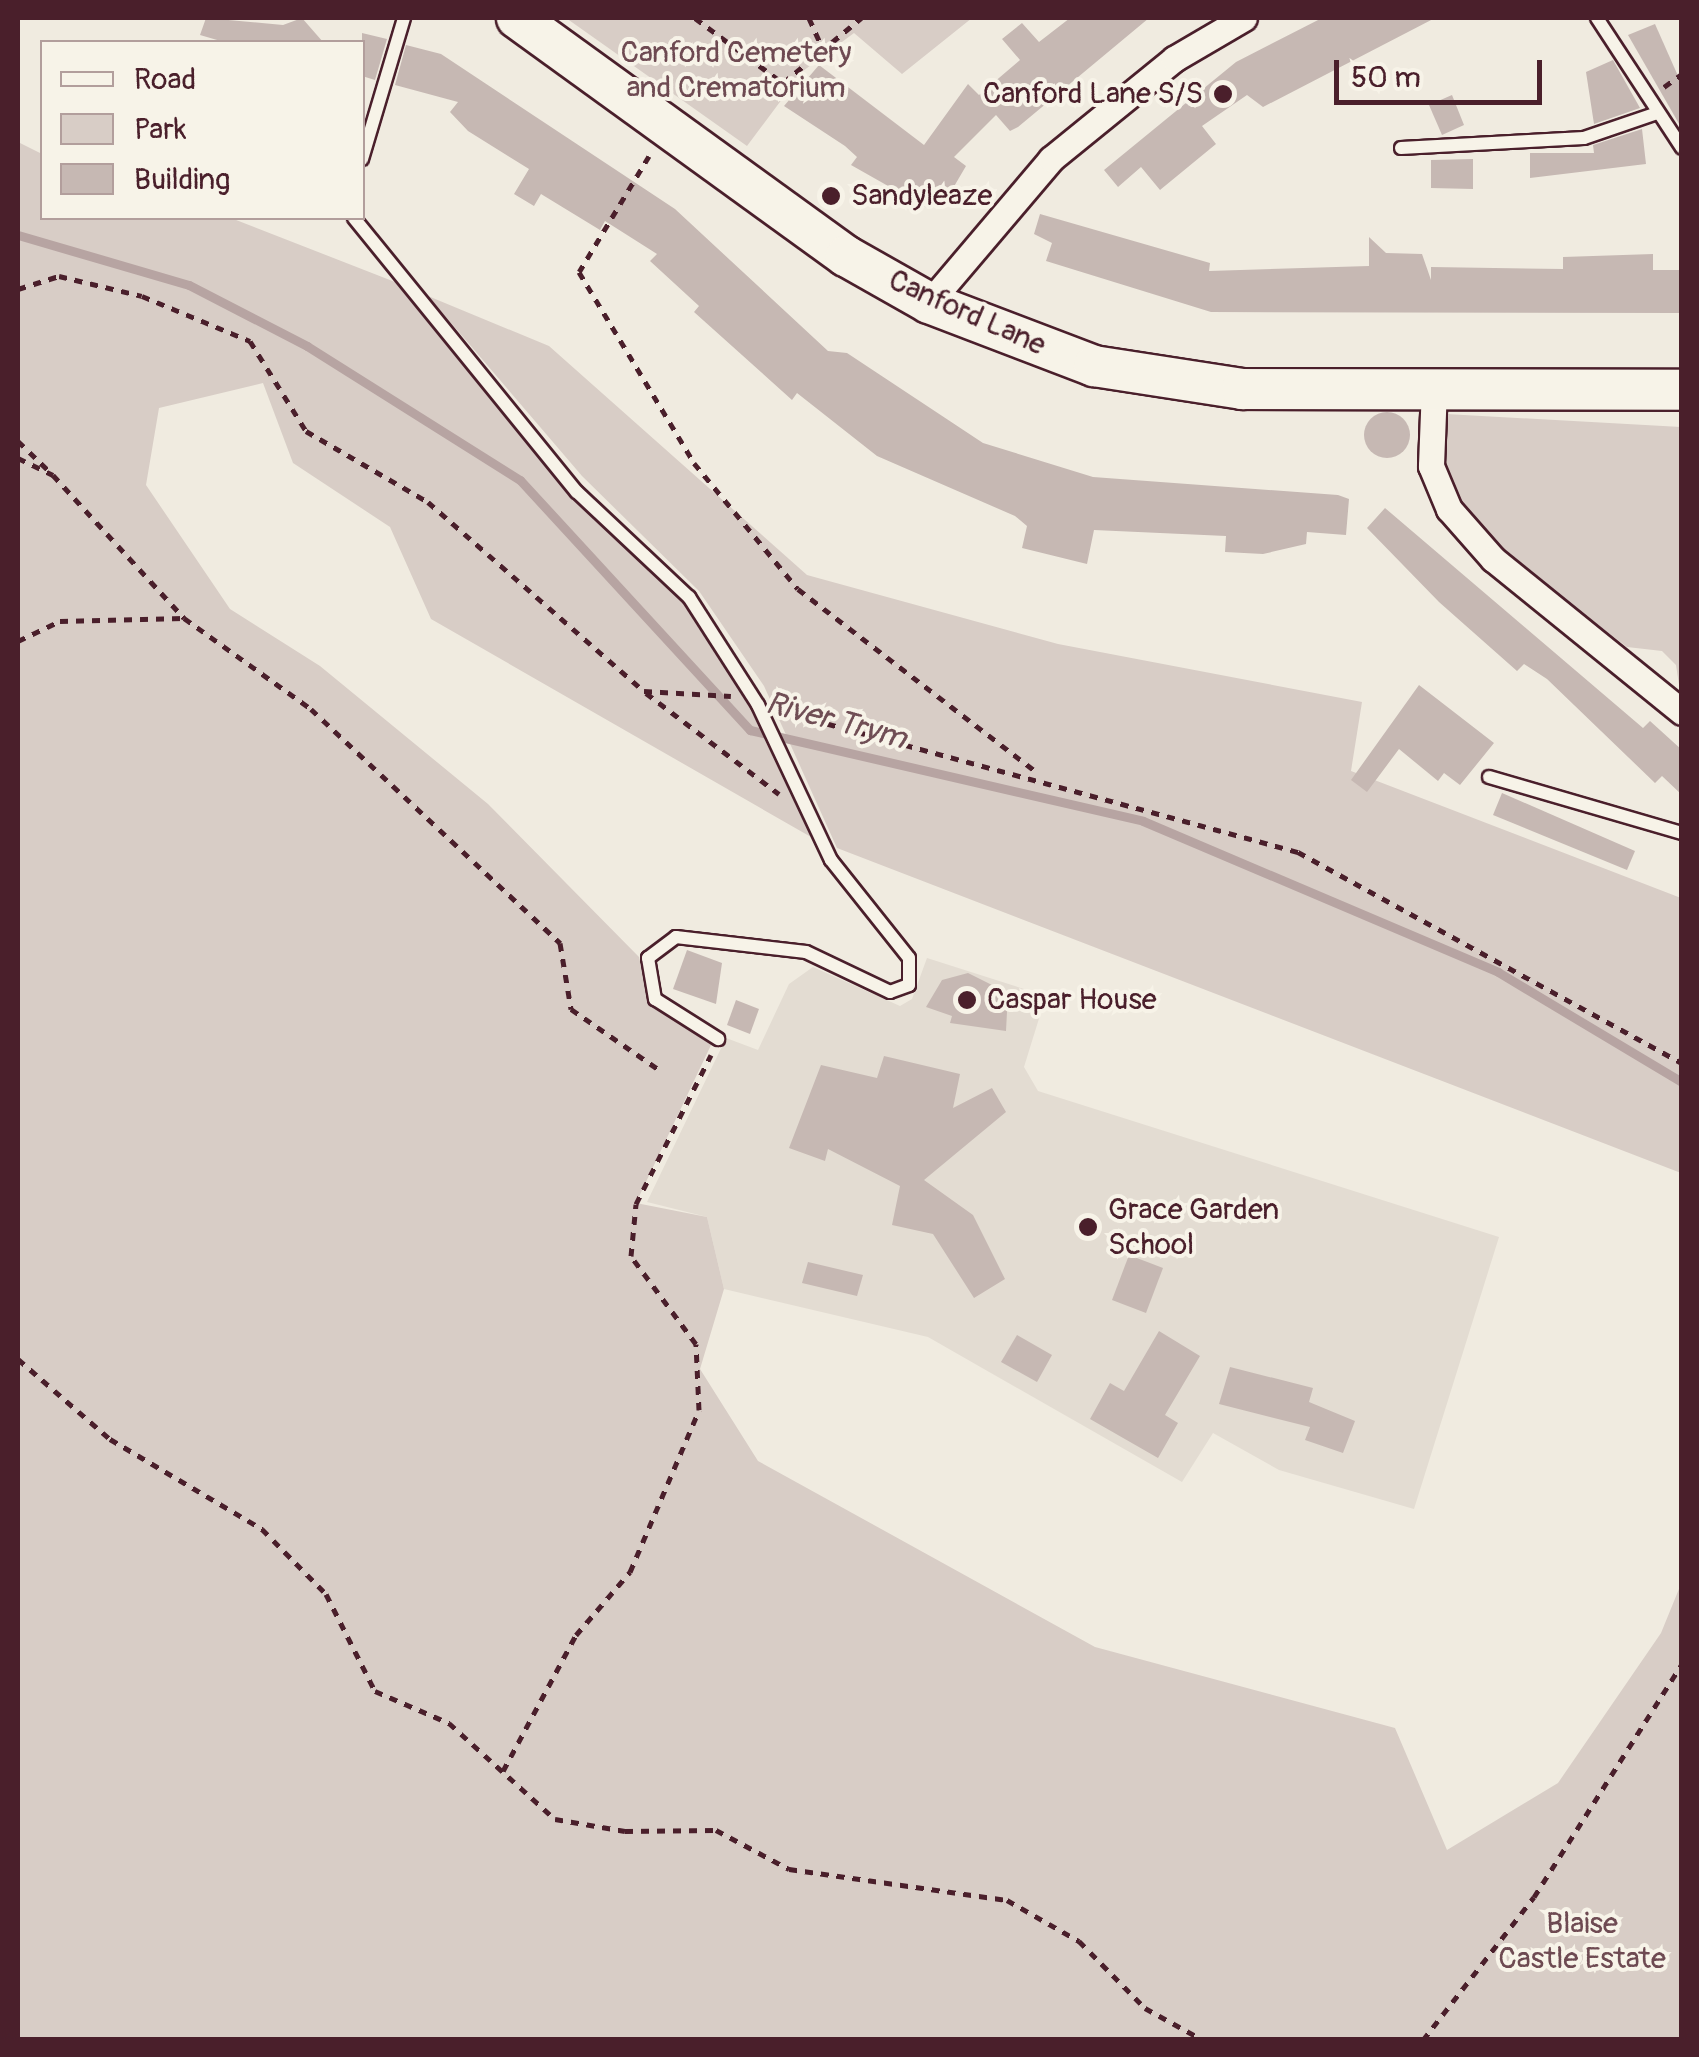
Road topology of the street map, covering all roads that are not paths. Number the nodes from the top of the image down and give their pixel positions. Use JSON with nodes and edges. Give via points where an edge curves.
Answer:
{"nodes":[{"id":1,"x":404,"y":18,"type":"edge"},
{"id":2,"x":517,"y":18,"type":"edge"},
{"id":3,"x":1244,"y":18,"type":"edge"},
{"id":4,"x":1596,"y":18,"type":"edge"},
{"id":5,"x":1657,"y":113,"type":"junction"},
{"id":6,"x":1401,"y":148,"type":"dead end"},
{"id":7,"x":1682,"y":148,"type":"edge"},
{"id":8,"x":365,"y":149,"type":"edge"},
{"id":9,"x":356,"y":220,"type":"edge"},
{"id":10,"x":929,"y":303,"type":"junction"},
{"id":11,"x":1434,"y":387,"type":"junction"},
{"id":12,"x":1682,"y":390,"type":"edge"},
{"id":13,"x":1682,"y":712,"type":"edge"},
{"id":14,"x":1489,"y":776,"type":"dead end"},
{"id":15,"x":1682,"y":833,"type":"edge"},
{"id":16,"x":718,"y":1039,"type":"road end"}],
"edges":[{"from":1,"to":8,"type":"lane"},
{"from":2,"to":10,"type":"main road","name":"Canford Lane","via":[[846,256]]},
{"from":3,"to":10,"type":"street","via":[[1174,60],[1051,159]]},
{"from":4,"to":5,"type":"lane"},
{"from":5,"to":6,"type":"lane","via":[[1584,138]]},
{"from":5,"to":7,"type":"lane"},
{"from":9,"to":16,"type":"lane","via":[[577,492],[688,597],[758,705],[832,860],[909,958],[909,985],[890,992],[806,952],[700,934],[657,948],[646,970],[655,999]]},
{"from":10,"to":11,"type":"main road","name":"Canford Lane","via":[[1094,366],[1242,389]]},
{"from":11,"to":12,"type":"main road","name":"Canford Lane"},
{"from":11,"to":13,"type":"street","via":[[1431,466],[1448,510],[1493,560]]},
{"from":14,"to":15,"type":"lane"}]}
